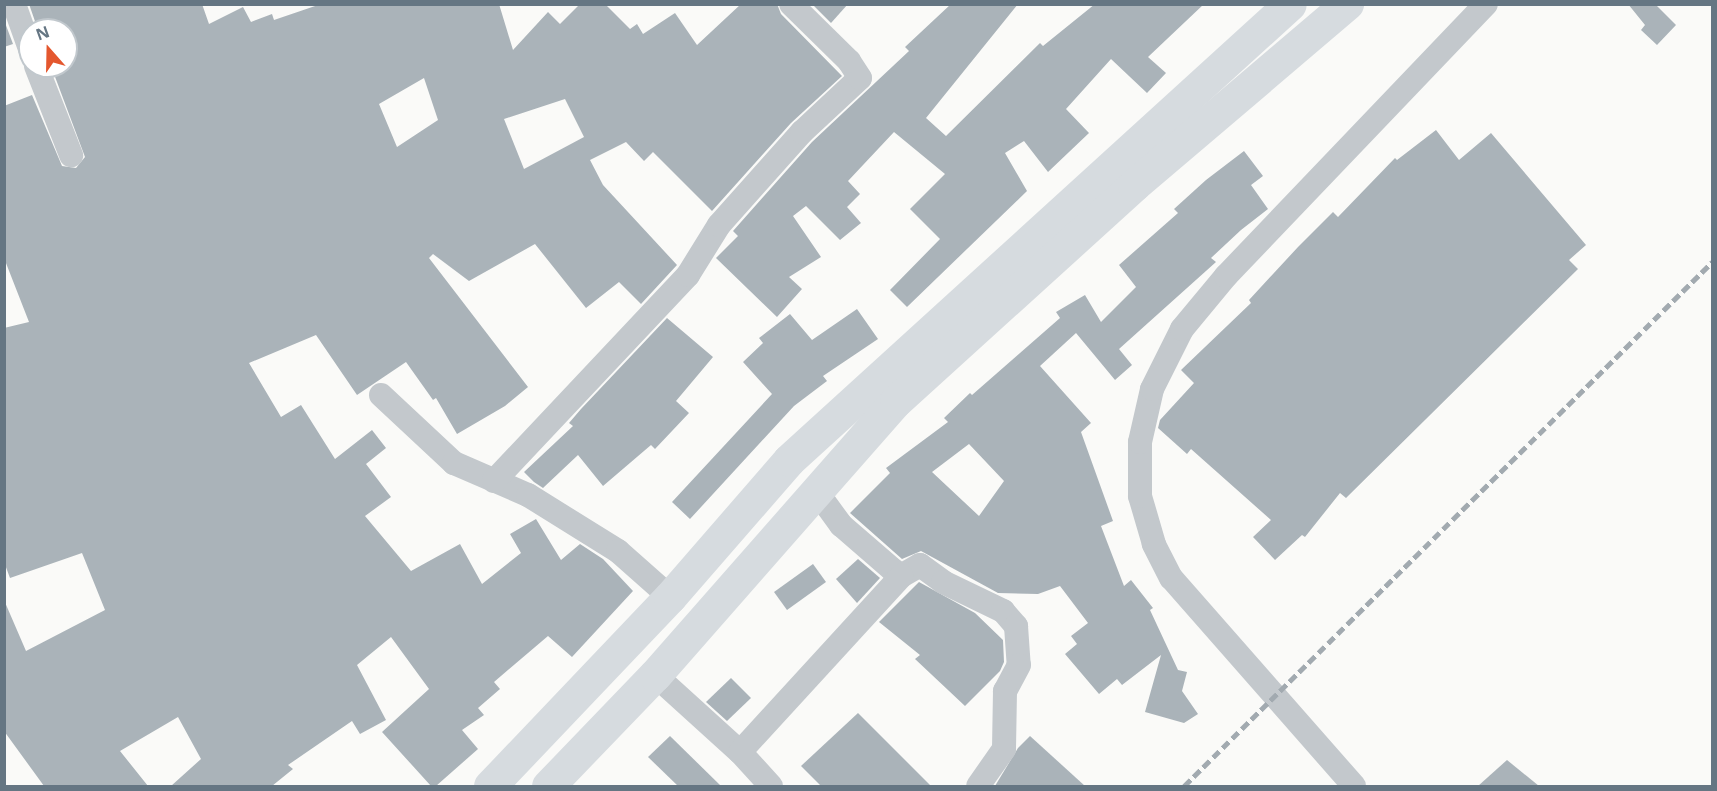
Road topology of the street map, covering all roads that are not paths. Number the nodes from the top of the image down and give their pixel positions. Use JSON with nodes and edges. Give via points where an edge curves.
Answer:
{"nodes":[{"id":1,"x":791,"y":4,"type":"edge"},
{"id":2,"x":1290,"y":4,"type":"edge"},
{"id":3,"x":1347,"y":4,"type":"edge"},
{"id":4,"x":1486,"y":4,"type":"edge"},
{"id":5,"x":41,"y":78,"type":"edge"},
{"id":6,"x":71,"y":155,"type":"dead end"},
{"id":7,"x":381,"y":395,"type":"dead end"},
{"id":8,"x":494,"y":481,"type":"junction"},
{"id":9,"x":817,"y":492,"type":"junction"},
{"id":10,"x":901,"y":576,"type":"junction"},
{"id":11,"x":670,"y":597,"type":"junction"},
{"id":12,"x":655,"y":675,"type":"junction"},
{"id":13,"x":740,"y":752,"type":"junction"},
{"id":14,"x":490,"y":786,"type":"edge"},
{"id":15,"x":548,"y":786,"type":"edge"},
{"id":16,"x":771,"y":786,"type":"edge"},
{"id":17,"x":978,"y":786,"type":"edge"},
{"id":18,"x":1354,"y":786,"type":"edge"}],
"edges":[{"from":1,"to":8,"type":"street","via":[[849,61],[860,78],[802,132],[719,225],[688,276]]},
{"from":2,"to":11,"type":"street","via":[[789,460]]},
{"from":3,"to":9,"type":"street","via":[[1134,185],[896,401]]},
{"from":4,"to":18,"type":"street","via":[[1226,276],[1182,329],[1152,389],[1140,442],[1140,496],[1154,544],[1171,578]]},
{"from":5,"to":6,"type":"street"},
{"from":7,"to":8,"type":"street","via":[[454,463]]},
{"from":8,"to":11,"type":"street","via":[[528,495],[618,551]]},
{"from":9,"to":10,"type":"street","via":[[842,525]]},
{"from":9,"to":12,"type":"street"},
{"from":10,"to":13,"type":"street"},
{"from":10,"to":17,"type":"street","via":[[920,566],[943,582],[1003,611],[1016,626],[1019,665],[1005,692],[1004,749]]},
{"from":11,"to":14,"type":"street"},
{"from":12,"to":13,"type":"street"},
{"from":12,"to":15,"type":"street"},
{"from":13,"to":16,"type":"street"}]}
